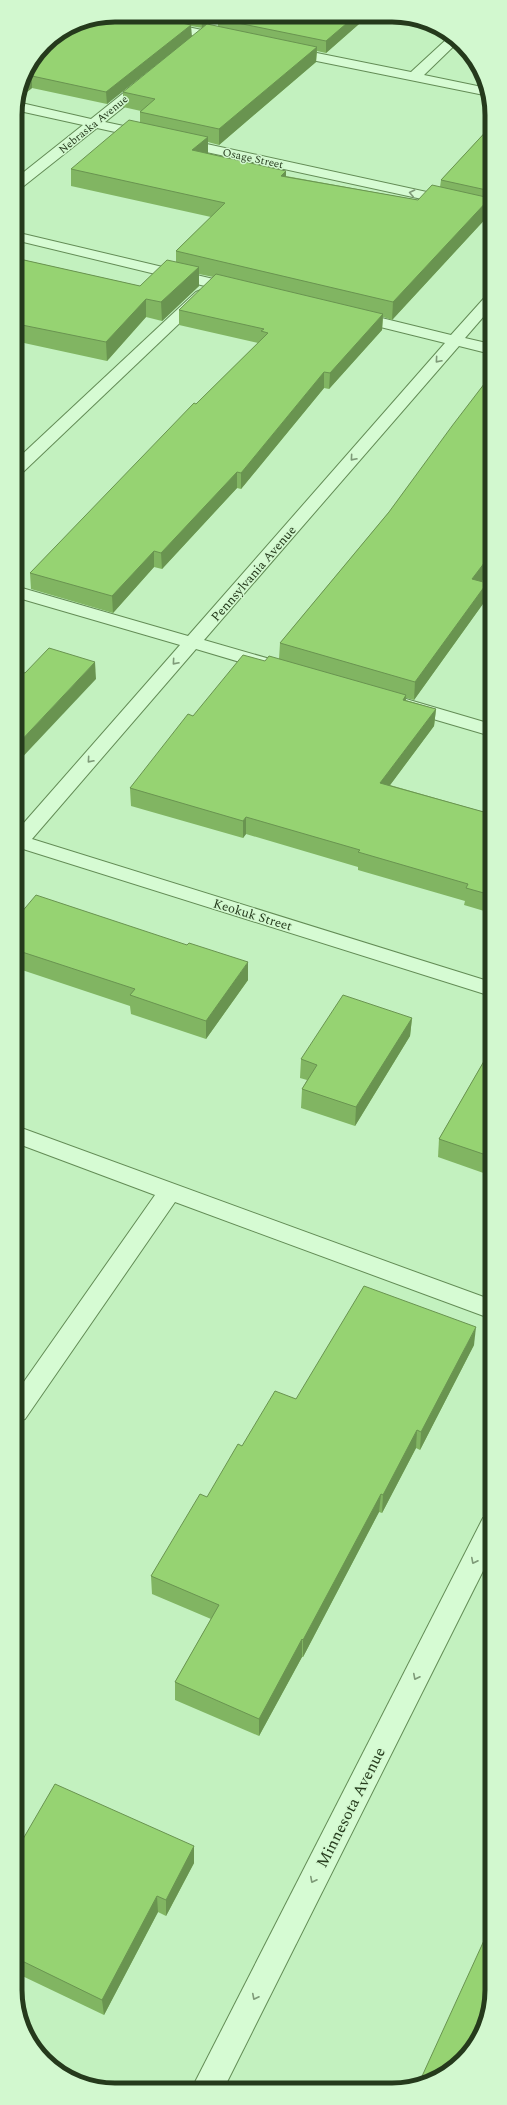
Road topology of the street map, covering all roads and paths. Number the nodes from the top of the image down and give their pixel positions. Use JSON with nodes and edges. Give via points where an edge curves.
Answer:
{"nodes":[{"id":1,"x":143,"y":22,"type":"edge"},
{"id":2,"x":216,"y":25,"type":"edge"},
{"id":3,"x":204,"y":34,"type":"junction"},
{"id":4,"x":235,"y":40,"type":"edge"},
{"id":5,"x":451,"y":43,"type":"edge"},
{"id":6,"x":192,"y":44,"type":"edge"},
{"id":7,"x":274,"y":48,"type":"edge"},
{"id":8,"x":156,"y":74,"type":"edge"},
{"id":9,"x":414,"y":77,"type":"junction"},
{"id":10,"x":482,"y":91,"type":"edge"},
{"id":11,"x":22,"y":107,"type":"edge"},
{"id":12,"x":95,"y":123,"type":"junction"},
{"id":13,"x":22,"y":180,"type":"edge"},
{"id":14,"x":485,"y":209,"type":"edge"},
{"id":15,"x":22,"y":238,"type":"edge"},
{"id":16,"x":213,"y":283,"type":"junction"},
{"id":17,"x":251,"y":292,"type":"edge"},
{"id":18,"x":485,"y":306,"type":"edge"},
{"id":19,"x":342,"y":314,"type":"edge"},
{"id":20,"x":455,"y":340,"type":"junction"},
{"id":21,"x":485,"y":348,"type":"edge"},
{"id":22,"x":22,"y":463,"type":"edge"},
{"id":23,"x":22,"y":593,"type":"edge"},
{"id":24,"x":192,"y":643,"type":"junction"},
{"id":25,"x":284,"y":670,"type":"edge"},
{"id":26,"x":392,"y":701,"type":"edge"},
{"id":27,"x":485,"y":728,"type":"edge"},
{"id":28,"x":22,"y":836,"type":"edge"},
{"id":29,"x":22,"y":844,"type":"edge"},
{"id":30,"x":485,"y":986,"type":"edge"},
{"id":31,"x":22,"y":1136,"type":"edge"},
{"id":32,"x":170,"y":1191,"type":"junction"},
{"id":33,"x":485,"y":1307,"type":"edge"},
{"id":34,"x":22,"y":1403,"type":"edge"},
{"id":35,"x":485,"y":1540,"type":"edge"},
{"id":36,"x":211,"y":2083,"type":"edge"}],
"edges":[{"from":1,"to":3,"type":"street"},
{"from":2,"to":3,"type":"street"},
{"from":3,"to":4,"type":"street"},
{"from":3,"to":6,"type":"street"},
{"from":5,"to":9,"type":"street"},
{"from":7,"to":9,"type":"street"},
{"from":8,"to":12,"type":"street","name":"Nebraska Avenue"},
{"from":9,"to":10,"type":"street"},
{"from":11,"to":12,"type":"street","name":"Osage Street"},
{"from":12,"to":13,"type":"street","name":"Nebraska Avenue"},
{"from":14,"to":12,"type":"street","name":"Osage Street","one_way":true},
{"from":15,"to":16,"type":"street"},
{"from":16,"to":17,"type":"street"},
{"from":16,"to":22,"type":"street"},
{"from":18,"to":20,"type":"street","name":"Pennsylvania Avenue"},
{"from":19,"to":20,"type":"street"},
{"from":20,"to":21,"type":"street"},
{"from":20,"to":24,"type":"street","name":"Pennsylvania Avenue","one_way":true},
{"from":23,"to":24,"type":"street"},
{"from":24,"to":25,"type":"street"},
{"from":24,"to":28,"type":"street","name":"Pennsylvania Avenue","one_way":true},
{"from":26,"to":27,"type":"street"},
{"from":29,"to":30,"type":"street","name":"Keokuk Street"},
{"from":31,"to":32,"type":"street"},
{"from":32,"to":33,"type":"street"},
{"from":32,"to":34,"type":"street"},
{"from":35,"to":36,"type":"street","name":"Minnesota Avenue","one_way":true}]}
